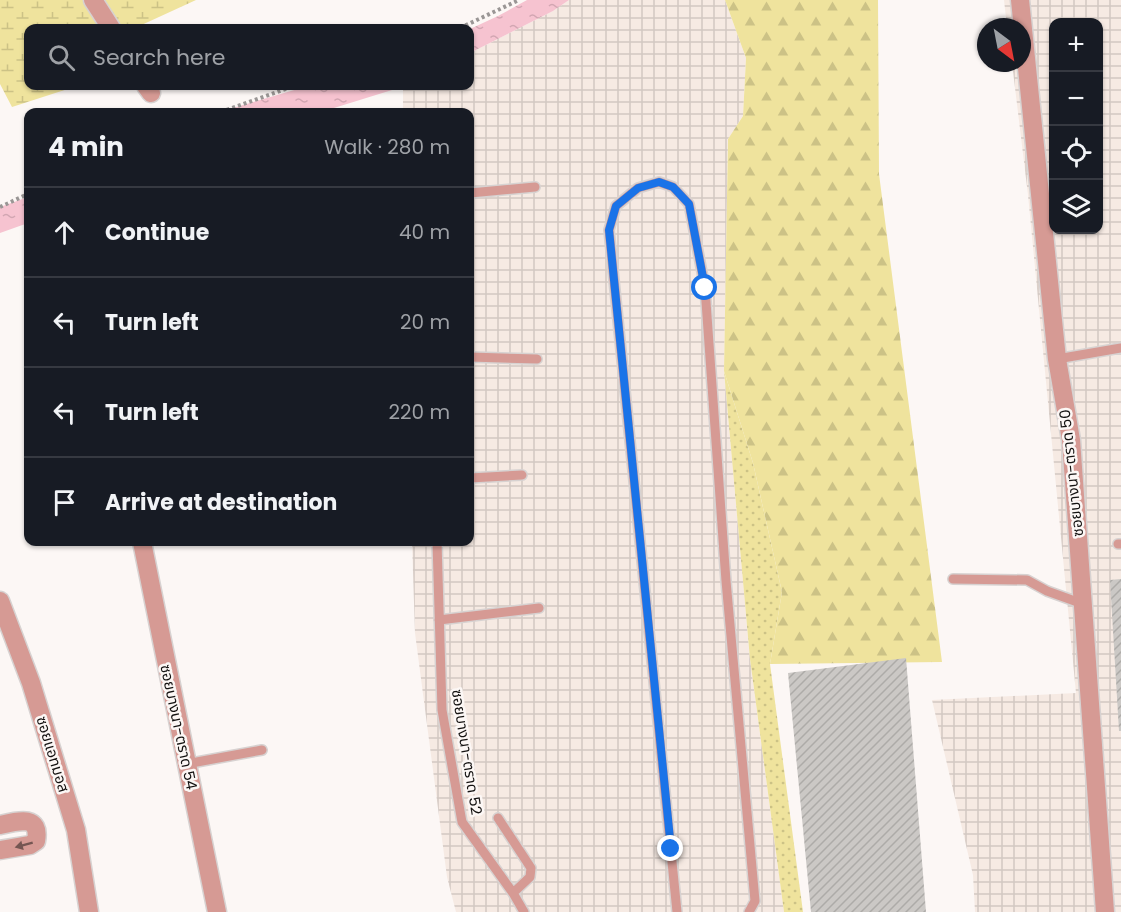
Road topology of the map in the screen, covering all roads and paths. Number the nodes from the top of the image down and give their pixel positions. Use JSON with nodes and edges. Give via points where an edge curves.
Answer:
{"nodes":[{"id":1,"x":93,"y":0,"type":"edge"},
{"id":2,"x":519,"y":0,"type":"edge"},
{"id":3,"x":1020,"y":0,"type":"edge"},
{"id":4,"x":108,"y":24,"type":"edge"},
{"id":5,"x":468,"y":24,"type":"edge"},
{"id":6,"x":283,"y":90,"type":"edge"},
{"id":7,"x":232,"y":108,"type":"edge"},
{"id":8,"x":535,"y":187,"type":"dead end"},
{"id":9,"x":474,"y":193,"type":"edge"},
{"id":10,"x":24,"y":196,"type":"edge"},
{"id":11,"x":0,"y":207,"type":"edge"},
{"id":12,"x":1121,"y":348,"type":"edge"},
{"id":13,"x":474,"y":357,"type":"edge"},
{"id":14,"x":537,"y":358,"type":"dead end"},
{"id":15,"x":1057,"y":359,"type":"junction"},
{"id":16,"x":522,"y":475,"type":"dead end"},
{"id":17,"x":474,"y":478,"type":"edge"},
{"id":18,"x":146,"y":546,"type":"edge"},
{"id":19,"x":437,"y":546,"type":"edge"},
{"id":20,"x":953,"y":579,"type":"dead end"},
{"id":21,"x":0,"y":601,"type":"edge"},
{"id":22,"x":1083,"y":604,"type":"junction"},
{"id":23,"x":539,"y":608,"type":"dead end"},
{"id":24,"x":440,"y":620,"type":"junction"},
{"id":25,"x":262,"y":750,"type":"dead end"},
{"id":26,"x":186,"y":764,"type":"junction"},
{"id":27,"x":498,"y":818,"type":"dead end"},
{"id":28,"x":0,"y":825,"type":"edge"},
{"id":29,"x":0,"y":850,"type":"edge"},
{"id":30,"x":513,"y":893,"type":"junction"},
{"id":31,"x":89,"y":912,"type":"edge"},
{"id":32,"x":218,"y":912,"type":"edge"},
{"id":33,"x":524,"y":912,"type":"edge"},
{"id":34,"x":677,"y":912,"type":"edge"},
{"id":35,"x":749,"y":912,"type":"edge"},
{"id":36,"x":1105,"y":912,"type":"edge"}],
"edges":[{"from":1,"to":4,"type":"street"},
{"from":2,"to":5,"type":"path"},
{"from":3,"to":15,"type":"street","name":"ซอยบางนา-ตราด 50"},
{"from":6,"to":7,"type":"path"},
{"from":8,"to":9,"type":"lane"},
{"from":10,"to":11,"type":"path"},
{"from":12,"to":15,"type":"lane"},
{"from":13,"to":14,"type":"lane"},
{"from":15,"to":22,"type":"street","name":"ซอยบางนา-ตราด 50","via":[[1071,440]]},
{"from":16,"to":17,"type":"lane"},
{"from":18,"to":26,"type":"street","name":"ซอยบางนา-ตราด 54"},
{"from":19,"to":24,"type":"lane","name":"ซอยบางนา-ตราด 52"},
{"from":20,"to":22,"type":"lane","via":[[1027,580]]},
{"from":21,"to":31,"type":"street","name":"ซอยแอทมอส","via":[[31,683],[76,830]]},
{"from":22,"to":36,"type":"street","name":"ซอยบางนา-ตราด 50"},
{"from":23,"to":24,"type":"lane"},
{"from":24,"to":30,"type":"lane","name":"ซอยบางนา-ตราด 52","via":[[442,710],[462,822]]},
{"from":25,"to":26,"type":"lane"},
{"from":26,"to":32,"type":"street","name":"ซอยบางนา-ตราด 54"},
{"from":27,"to":30,"type":"lane","via":[[531,868],[530,877]]},
{"from":28,"to":29,"type":"street","one_way":true,"via":[[28,821],[38,831],[36,841],[30,845]]},
{"from":30,"to":33,"type":"lane","name":"ซอยบางนา-ตราด 52"},
{"from":34,"to":35,"type":"lane","via":[[609,230],[616,206],[638,188],[659,182],[673,187],[689,204],[705,288],[755,901]]}]}
